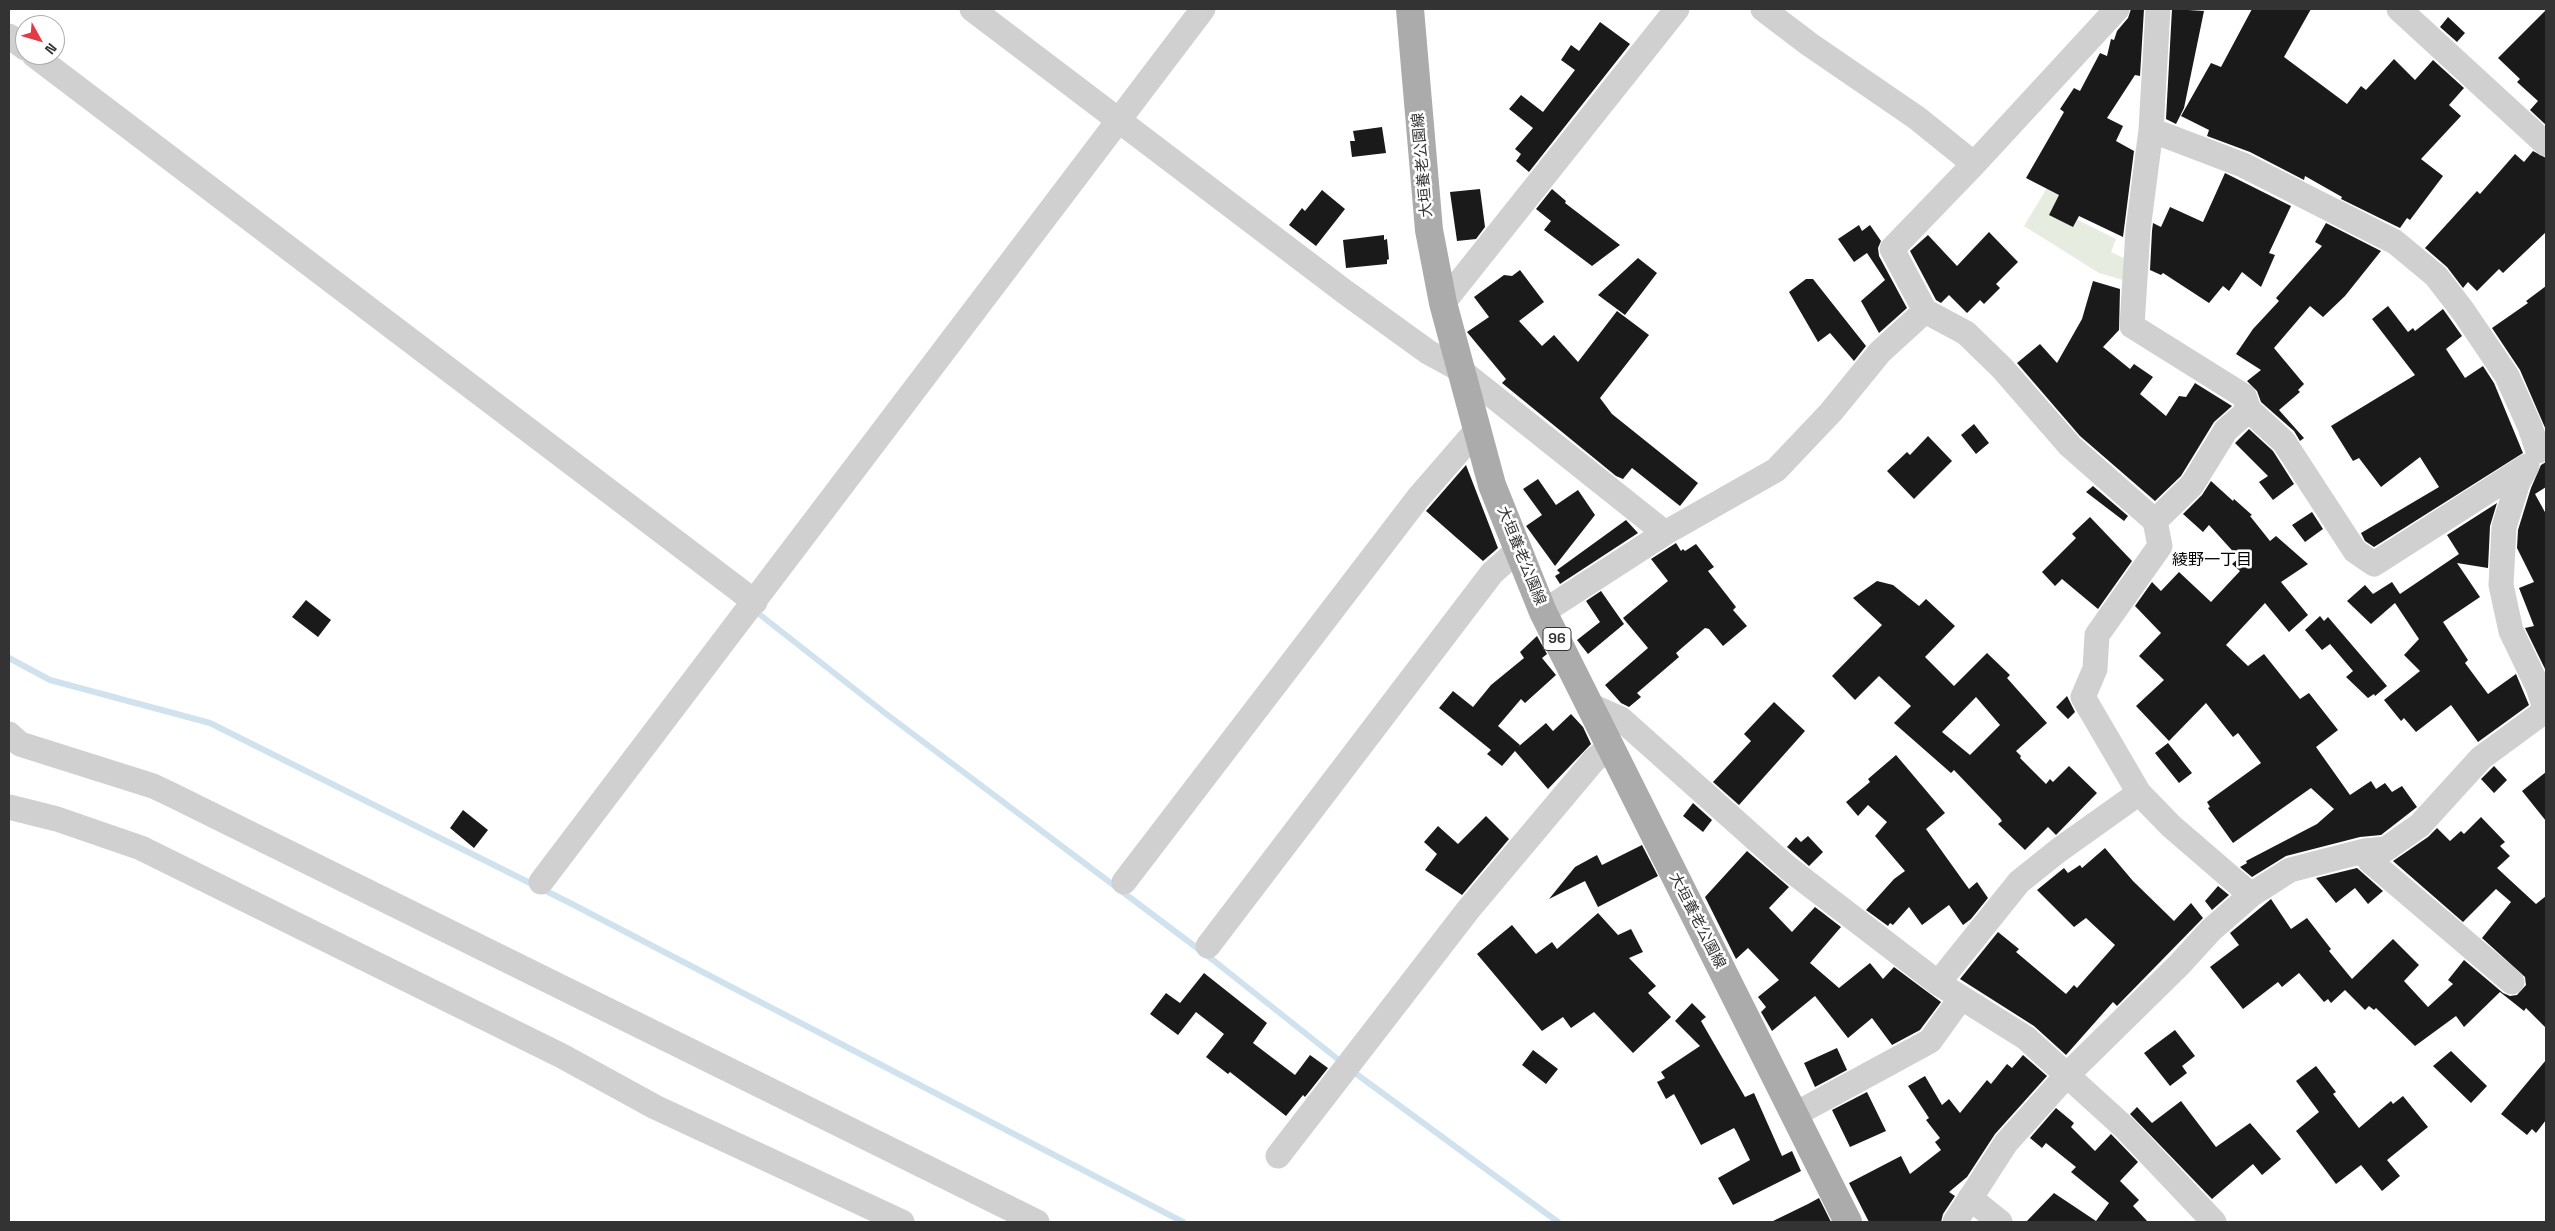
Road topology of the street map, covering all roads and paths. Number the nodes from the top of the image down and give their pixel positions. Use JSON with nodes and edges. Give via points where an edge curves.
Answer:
{"nodes":[{"id":1,"x":972,"y":9,"type":"edge"},
{"id":2,"x":1203,"y":9,"type":"edge"},
{"id":3,"x":1410,"y":9,"type":"edge"},
{"id":4,"x":1677,"y":9,"type":"edge"},
{"id":5,"x":1763,"y":9,"type":"edge"},
{"id":6,"x":2117,"y":9,"type":"edge"},
{"id":7,"x":2158,"y":9,"type":"edge"},
{"id":8,"x":2398,"y":9,"type":"edge"},
{"id":9,"x":1790,"y":17,"type":"edge"},
{"id":10,"x":47,"y":65,"type":"edge"},
{"id":11,"x":1118,"y":120,"type":"junction"},
{"id":12,"x":2151,"y":130,"type":"junction"},
{"id":13,"x":2546,"y":144,"type":"edge"},
{"id":14,"x":1974,"y":164,"type":"junction"},
{"id":15,"x":1442,"y":303,"type":"junction"},
{"id":16,"x":1925,"y":311,"type":"junction"},
{"id":17,"x":1459,"y":369,"type":"junction"},
{"id":18,"x":2250,"y":410,"type":"junction"},
{"id":19,"x":1476,"y":430,"type":"junction"},
{"id":20,"x":2536,"y":456,"type":"edge"},
{"id":21,"x":2155,"y":521,"type":"junction"},
{"id":22,"x":1665,"y":533,"type":"junction"},
{"id":23,"x":1518,"y":550,"type":"junction"},
{"id":24,"x":754,"y":602,"type":"junction"},
{"id":25,"x":1544,"y":612,"type":"junction"},
{"id":26,"x":2542,"y":685,"type":"edge"},
{"id":27,"x":1589,"y":706,"type":"junction"},
{"id":28,"x":2546,"y":711,"type":"edge"},
{"id":29,"x":9,"y":734,"type":"edge"},
{"id":30,"x":1610,"y":747,"type":"junction"},
{"id":31,"x":2139,"y":793,"type":"junction"},
{"id":32,"x":9,"y":807,"type":"edge"},
{"id":33,"x":2364,"y":851,"type":"junction"},
{"id":34,"x":541,"y":882,"type":"dead end"},
{"id":35,"x":1124,"y":882,"type":"dead end"},
{"id":36,"x":2250,"y":895,"type":"junction"},
{"id":37,"x":1208,"y":946,"type":"dead end"},
{"id":38,"x":2512,"y":982,"type":"dead end"},
{"id":39,"x":1938,"y":983,"type":"junction"},
{"id":40,"x":1961,"y":998,"type":"junction"},
{"id":41,"x":2068,"y":1074,"type":"junction"},
{"id":42,"x":1794,"y":1115,"type":"junction"},
{"id":43,"x":1278,"y":1156,"type":"dead end"},
{"id":44,"x":1970,"y":1198,"type":"junction"},
{"id":45,"x":902,"y":1222,"type":"edge"},
{"id":46,"x":1037,"y":1222,"type":"edge"},
{"id":47,"x":1848,"y":1222,"type":"edge"},
{"id":48,"x":1955,"y":1222,"type":"edge"},
{"id":49,"x":2000,"y":1222,"type":"edge"},
{"id":50,"x":2214,"y":1222,"type":"edge"}],
"edges":[{"from":1,"to":11,"type":"street"},
{"from":2,"to":11,"type":"street"},
{"from":3,"to":15,"type":"main road","name":"大垣養老公園線","number":"96","via":[[1429,230]]},
{"from":4,"to":15,"type":"street"},
{"from":5,"to":9,"type":"street"},
{"from":6,"to":14,"type":"street"},
{"from":7,"to":12,"type":"street"},
{"from":8,"to":13,"type":"street"},
{"from":9,"to":14,"type":"street"},
{"from":10,"to":24,"type":"street"},
{"from":11,"to":17,"type":"street","via":[[1345,292],[1428,352]]},
{"from":11,"to":24,"type":"street"},
{"from":12,"to":18,"type":"street","via":[[2138,230],[2132,326],[2244,396]]},
{"from":12,"to":20,"type":"street","via":[[2243,165],[2395,242],[2436,276],[2507,376],[2530,427]]},
{"from":14,"to":16,"type":"street","via":[[1892,249]]},
{"from":15,"to":17,"type":"main road","name":"大垣養老公園線","number":"96"},
{"from":16,"to":21,"type":"street","via":[[1966,333],[2002,368],[2070,446]]},
{"from":16,"to":22,"type":"street","via":[[1880,352],[1831,412],[1776,470]]},
{"from":17,"to":19,"type":"main road","name":"大垣養老公園線","number":"96"},
{"from":17,"to":22,"type":"street"},
{"from":18,"to":20,"type":"street","via":[[2284,442],[2356,551],[2374,564]]},
{"from":18,"to":21,"type":"street","via":[[2226,430],[2192,485]]},
{"from":19,"to":23,"type":"main road","name":"大垣養老公園線","number":"96","via":[[1492,485]]},
{"from":19,"to":35,"type":"street","via":[[1418,498]]},
{"from":20,"to":26,"type":"street","via":[[2518,482],[2504,527],[2501,584],[2511,631]]},
{"from":21,"to":31,"type":"street","via":[[2160,546],[2097,635],[2095,669],[2084,697]]},
{"from":22,"to":25,"type":"street"},
{"from":23,"to":25,"type":"main road","name":"大垣養老公園線","number":"96"},
{"from":23,"to":37,"type":"street","via":[[1492,573]]},
{"from":24,"to":34,"type":"street"},
{"from":25,"to":27,"type":"main road","name":"大垣養老公園線","number":"96"},
{"from":26,"to":28,"type":"street"},
{"from":27,"to":30,"type":"main road","name":"大垣養老公園線","number":"96"},
{"from":27,"to":39,"type":"street","via":[[1621,719],[1788,868]]},
{"from":28,"to":33,"type":"street","via":[[2481,758],[2420,825],[2386,849]]},
{"from":29,"to":46,"type":"street","via":[[20,744],[168,793]]},
{"from":30,"to":42,"type":"main road","name":"大垣養老公園線","number":"96"},
{"from":30,"to":43,"type":"street","via":[[1594,760],[1468,910]]},
{"from":31,"to":36,"type":"street"},
{"from":31,"to":39,"type":"street","via":[[2019,882]]},
{"from":32,"to":45,"type":"street","via":[[57,819],[141,848],[562,1056],[655,1107]]},
{"from":33,"to":36,"type":"street","via":[[2290,870]]},
{"from":33,"to":38,"type":"street","via":[[2370,862]]},
{"from":36,"to":41,"type":"street"},
{"from":39,"to":40,"type":"street"},
{"from":40,"to":41,"type":"street","via":[[2026,1038]]},
{"from":40,"to":42,"type":"street","via":[[1930,1041]]},
{"from":41,"to":44,"type":"street","via":[[2006,1143]]},
{"from":41,"to":50,"type":"street","via":[[2125,1128]]},
{"from":42,"to":47,"type":"main road","name":"大垣養老公園線","number":"96"},
{"from":44,"to":48,"type":"street"},
{"from":44,"to":49,"type":"street"}]}
